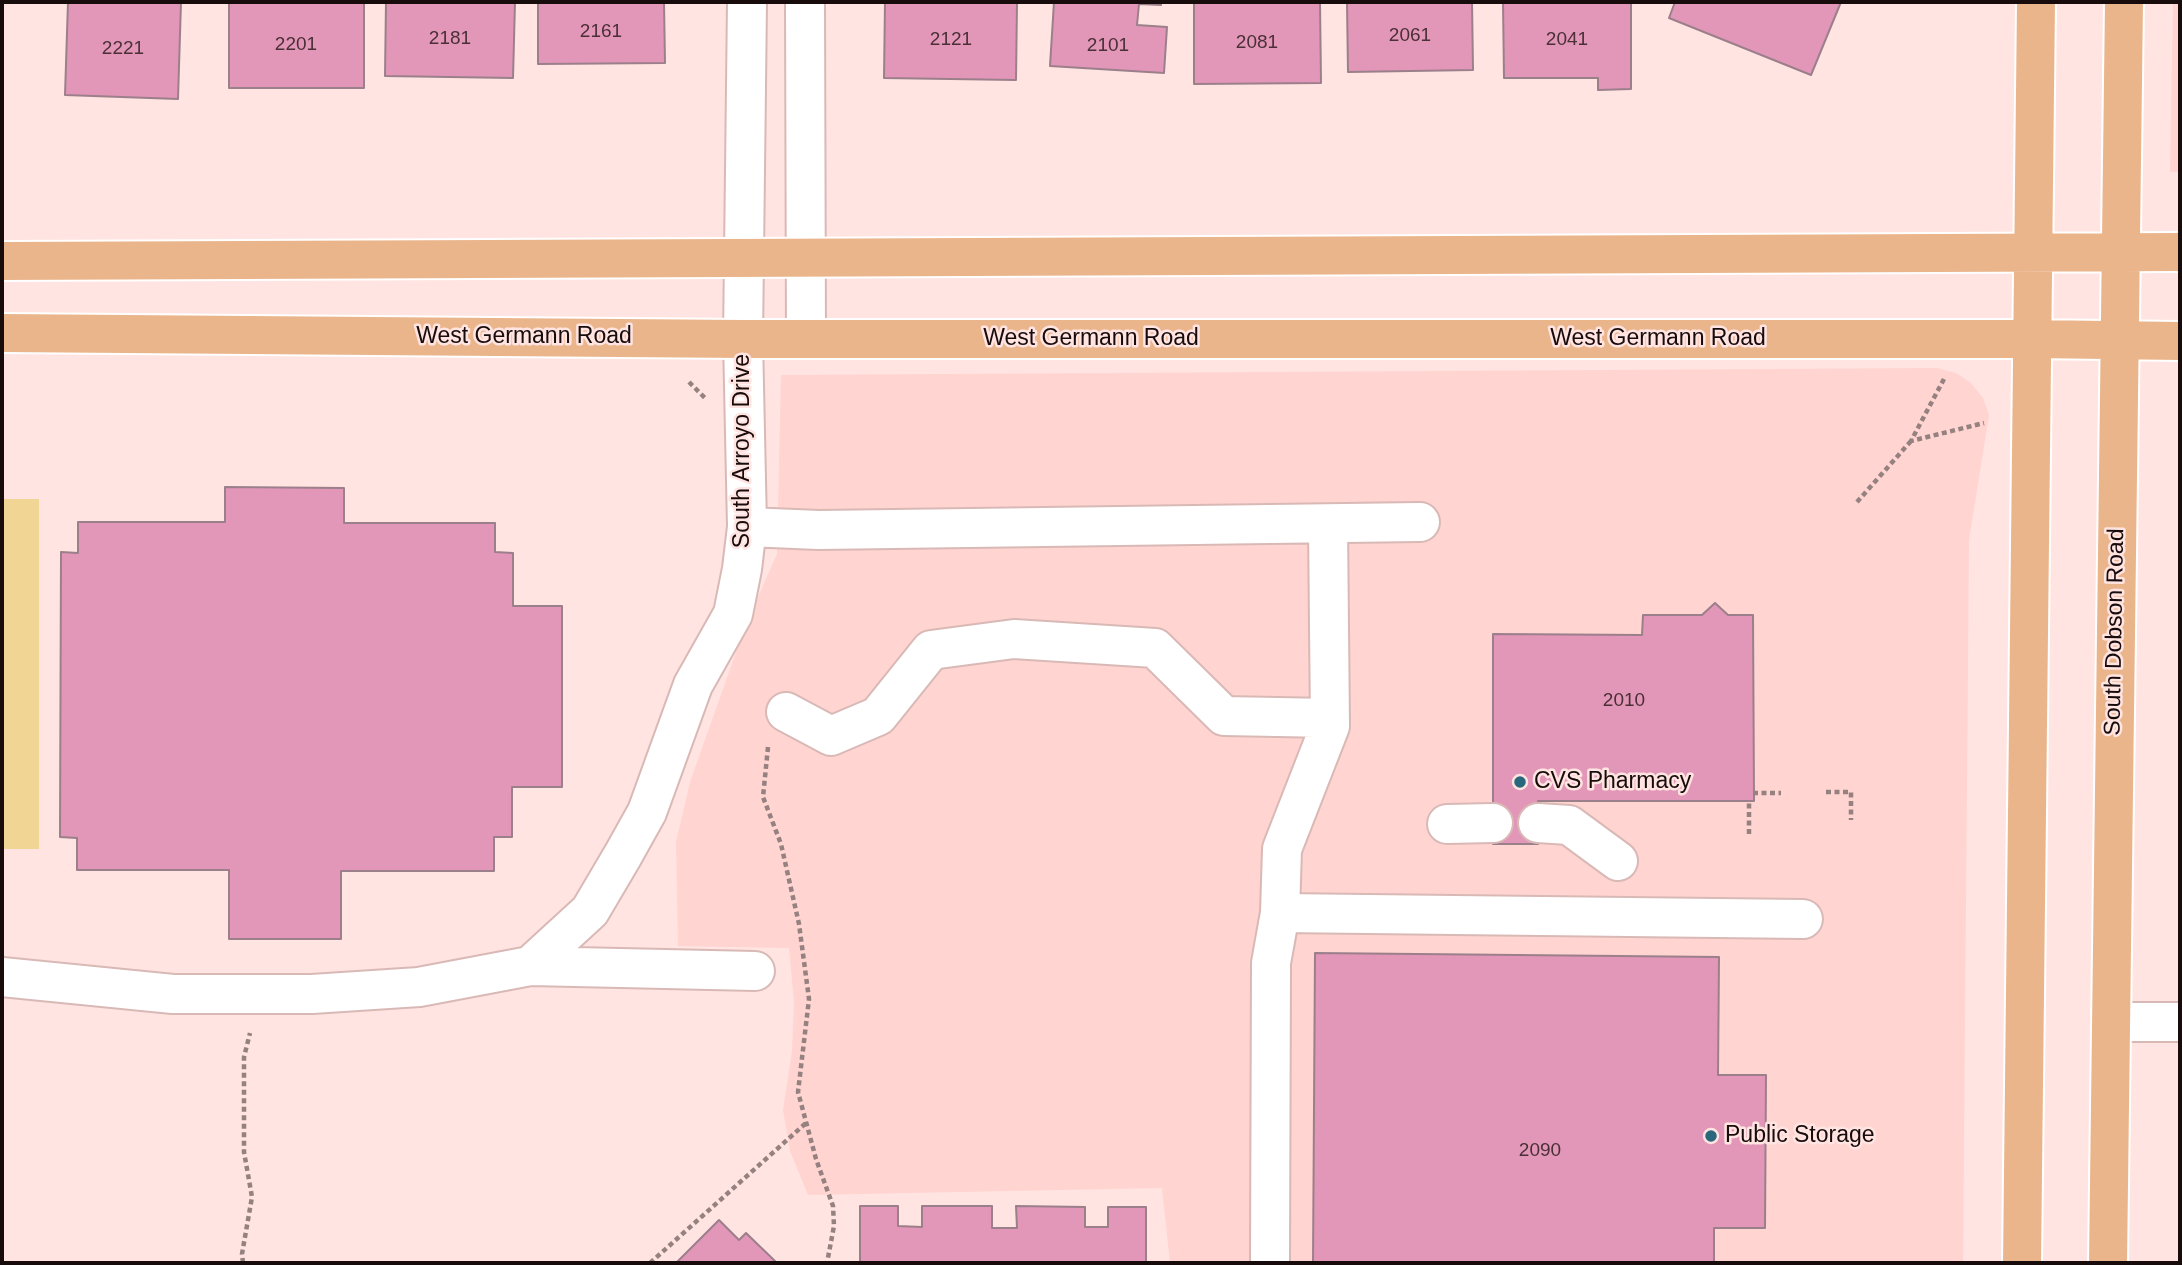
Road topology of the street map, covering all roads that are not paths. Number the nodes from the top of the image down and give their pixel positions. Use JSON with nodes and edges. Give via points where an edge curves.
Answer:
{"nodes":[{"id":1,"x":747,"y":2,"type":"edge"},
{"id":2,"x":805,"y":2,"type":"edge"},
{"id":3,"x":2036,"y":2,"type":"edge"},
{"id":4,"x":2124,"y":2,"type":"edge"},
{"id":5,"x":2120,"y":252,"type":"junction"},
{"id":6,"x":2180,"y":252,"type":"edge"},
{"id":7,"x":2034,"y":253,"type":"junction"},
{"id":8,"x":745,"y":258,"type":"junction"},
{"id":9,"x":806,"y":258,"type":"junction"},
{"id":10,"x":2,"y":261,"type":"edge"},
{"id":11,"x":2,"y":333,"type":"edge"},
{"id":12,"x":806,"y":338,"type":"junction"},
{"id":13,"x":743,"y":339,"type":"junction"},
{"id":14,"x":2033,"y":339,"type":"junction"},
{"id":15,"x":2119,"y":341,"type":"junction"},
{"id":16,"x":2180,"y":341,"type":"edge"},
{"id":17,"x":1420,"y":522,"type":"dead end"},
{"id":18,"x":1328,"y":524,"type":"junction"},
{"id":19,"x":747,"y":527,"type":"junction"},
{"id":20,"x":786,"y":712,"type":"road end"},
{"id":21,"x":1330,"y":718,"type":"junction"},
{"id":22,"x":1493,"y":823,"type":"dead end"},
{"id":23,"x":1538,"y":823,"type":"dead end"},
{"id":24,"x":1447,"y":824,"type":"dead end"},
{"id":25,"x":1618,"y":861,"type":"dead end"},
{"id":26,"x":1280,"y":913,"type":"junction"},
{"id":27,"x":1803,"y":919,"type":"dead end"},
{"id":28,"x":530,"y":966,"type":"junction"},
{"id":29,"x":755,"y":971,"type":"dead end"},
{"id":30,"x":2,"y":978,"type":"edge"},
{"id":31,"x":2111,"y":1022,"type":"junction"},
{"id":32,"x":2180,"y":1022,"type":"edge"},
{"id":33,"x":1270,"y":1263,"type":"edge"},
{"id":34,"x":2022,"y":1263,"type":"edge"},
{"id":35,"x":2108,"y":1263,"type":"edge"}],
"edges":[{"from":1,"to":8,"type":"street","name":"South Arroyo Drive"},
{"from":2,"to":9,"type":"street"},
{"from":3,"to":7,"type":"main road"},
{"from":4,"to":5,"type":"main road","name":"South Dobson Road"},
{"from":5,"to":6,"type":"main road"},
{"from":5,"to":7,"type":"main road"},
{"from":5,"to":15,"type":"main road","name":"South Dobson Road"},
{"from":7,"to":9,"type":"main road"},
{"from":7,"to":14,"type":"main road"},
{"from":8,"to":9,"type":"main road"},
{"from":8,"to":10,"type":"main road"},
{"from":8,"to":13,"type":"street","name":"South Arroyo Drive"},
{"from":9,"to":12,"type":"street"},
{"from":11,"to":13,"type":"main road","name":"West Germann Road"},
{"from":12,"to":13,"type":"main road","name":"West Germann Road"},
{"from":12,"to":14,"type":"main road","name":"West Germann Road"},
{"from":13,"to":19,"type":"street","name":"South Arroyo Drive"},
{"from":14,"to":15,"type":"main road","name":"West Germann Road"},
{"from":14,"to":34,"type":"main road"},
{"from":15,"to":16,"type":"main road","name":"West Germann Road"},
{"from":15,"to":31,"type":"main road","name":"South Dobson Road"},
{"from":17,"to":18,"type":"street"},
{"from":18,"to":19,"type":"street"},
{"from":18,"to":21,"type":"street"},
{"from":19,"to":28,"type":"street","name":"South Arroyo Drive","via":[[733,614],[693,685],[647,812],[590,911]]},
{"from":20,"to":21,"type":"street","via":[[831,736],[878,716],[931,650],[1014,639],[1155,648],[1224,716]]},
{"from":21,"to":26,"type":"street","via":[[1282,849]]},
{"from":22,"to":24,"type":"street"},
{"from":23,"to":25,"type":"street","via":[[1569,825]]},
{"from":26,"to":27,"type":"street"},
{"from":26,"to":33,"type":"street","via":[[1271,963]]},
{"from":28,"to":29,"type":"street"},
{"from":28,"to":30,"type":"street","via":[[419,987],[312,994],[173,994]]},
{"from":31,"to":32,"type":"street"},
{"from":31,"to":35,"type":"main road","name":"South Dobson Road"}]}
